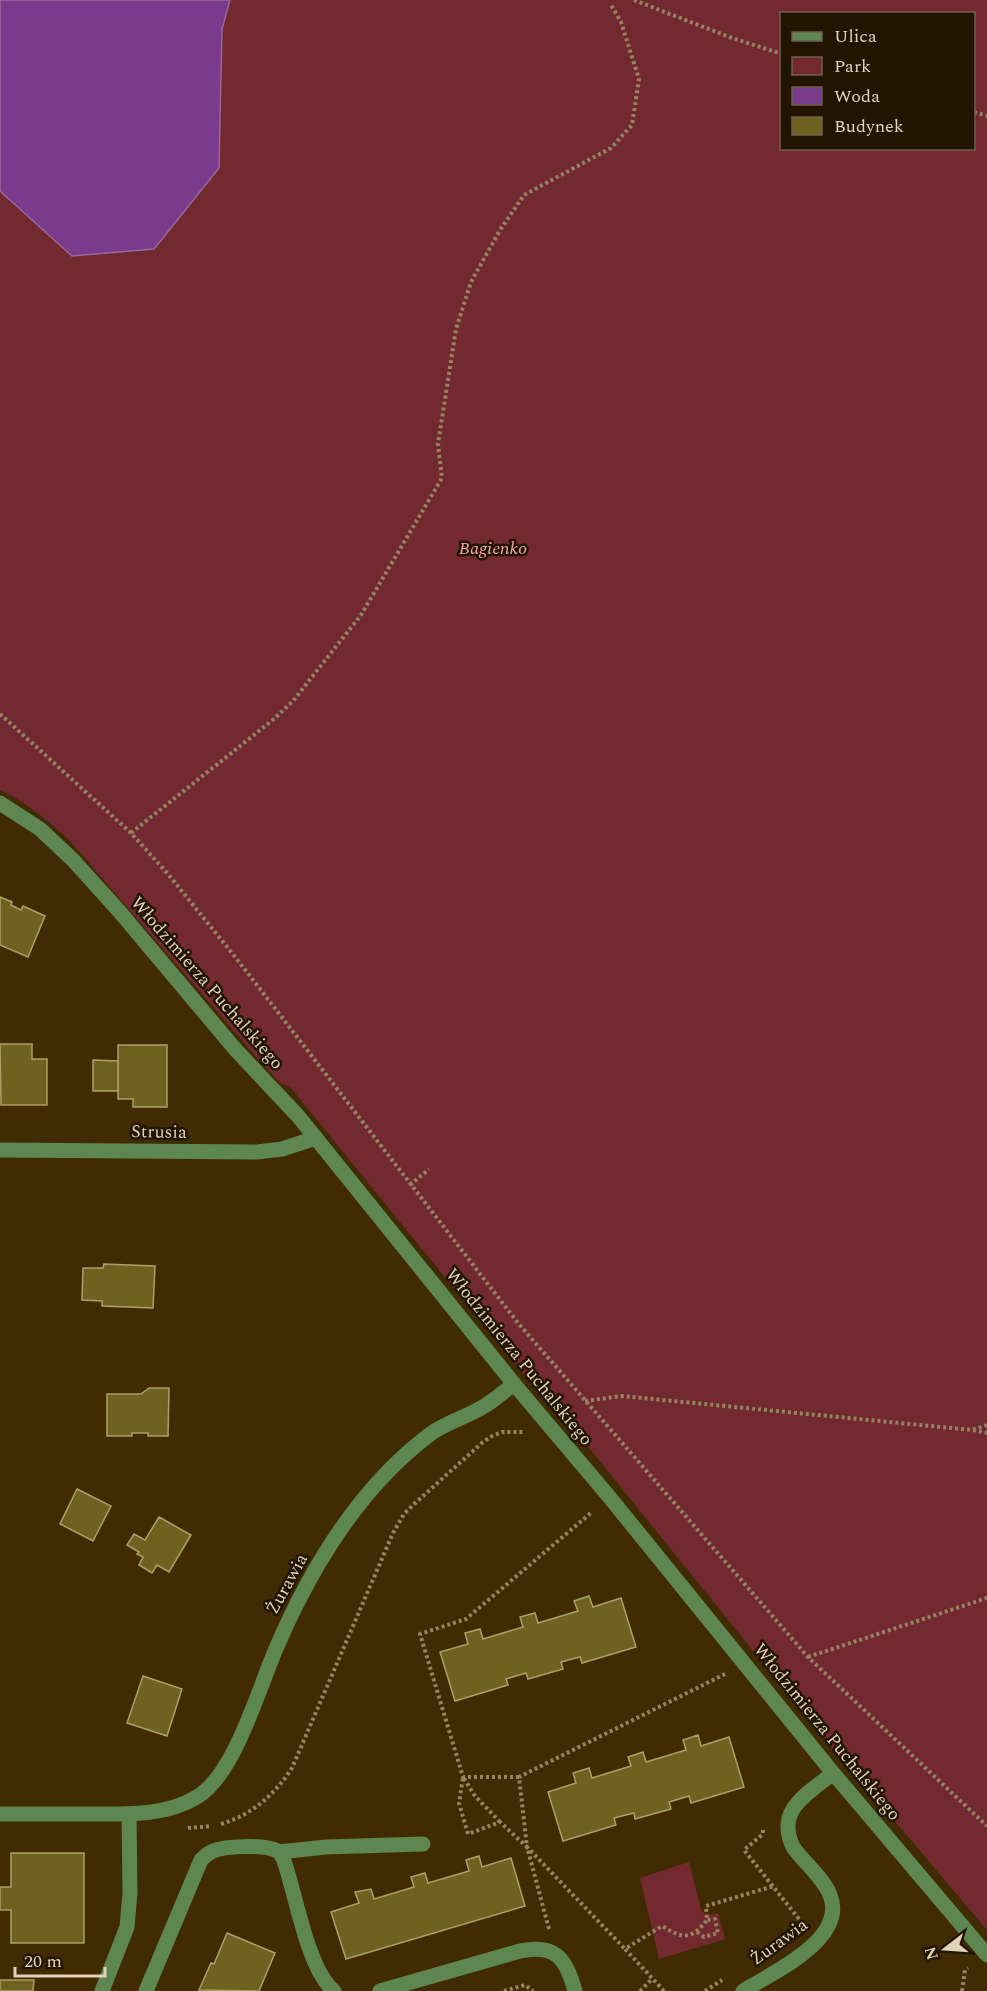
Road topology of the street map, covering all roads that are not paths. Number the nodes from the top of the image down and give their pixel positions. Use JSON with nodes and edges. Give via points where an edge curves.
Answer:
{"nodes":[{"id":1,"x":0,"y":803,"type":"edge"},
{"id":2,"x":316,"y":1138,"type":"junction"},
{"id":3,"x":0,"y":1150,"type":"edge"},
{"id":4,"x":514,"y":1384,"type":"junction"},
{"id":5,"x":833,"y":1773,"type":"junction"},
{"id":6,"x":0,"y":1814,"type":"edge"},
{"id":7,"x":129,"y":1814,"type":"junction"},
{"id":8,"x":423,"y":1844,"type":"dead end"},
{"id":9,"x":279,"y":1852,"type":"junction"},
{"id":10,"x":987,"y":1955,"type":"edge"},
{"id":11,"x":102,"y":1991,"type":"edge"},
{"id":12,"x":146,"y":1991,"type":"edge"},
{"id":13,"x":334,"y":1991,"type":"edge"},
{"id":14,"x":380,"y":1991,"type":"edge"},
{"id":15,"x":575,"y":1991,"type":"edge"},
{"id":16,"x":743,"y":1991,"type":"edge"}],
"edges":[{"from":1,"to":2,"type":"street","name":"Włodzimierza Puchalskiego","via":[[40,829],[79,867]]},
{"from":2,"to":3,"type":"street","name":"Strusia","via":[[257,1152]]},
{"from":2,"to":4,"type":"street","name":"Włodzimierza Puchalskiego"},
{"from":4,"to":5,"type":"street","name":"Włodzimierza Puchalskiego"},
{"from":4,"to":7,"type":"street","name":"Żurawia","via":[[482,1408],[431,1433],[397,1462],[361,1502],[292,1614],[229,1759],[210,1787],[180,1806]]},
{"from":5,"to":10,"type":"street","name":"Włodzimierza Puchalskiego"},
{"from":5,"to":16,"type":"street","name":"Żurawia","via":[[797,1803],[787,1822],[793,1847],[830,1893],[828,1927],[804,1953]]},
{"from":6,"to":7,"type":"street","name":"Żurawia"},
{"from":7,"to":11,"type":"street","via":[[128,1919]]},
{"from":8,"to":9,"type":"street"},
{"from":9,"to":12,"type":"street","via":[[227,1848],[207,1854],[197,1867]]},
{"from":9,"to":13,"type":"street","via":[[314,1963]]},
{"from":14,"to":15,"type":"street","via":[[520,1951],[540,1949],[548,1949],[562,1959]]}]}
